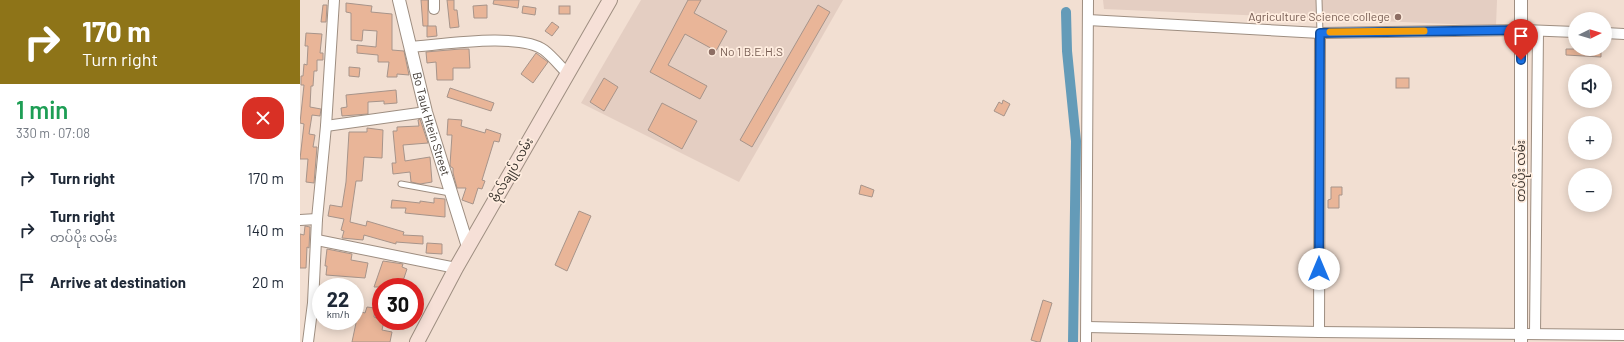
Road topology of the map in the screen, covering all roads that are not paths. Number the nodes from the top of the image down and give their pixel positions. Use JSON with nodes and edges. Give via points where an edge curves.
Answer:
{"nodes":[{"id":1,"x":334,"y":0,"type":"edge"},
{"id":2,"x":399,"y":0,"type":"edge"},
{"id":3,"x":610,"y":0,"type":"edge"},
{"id":4,"x":1088,"y":0,"type":"edge"},
{"id":5,"x":1319,"y":0,"type":"edge"},
{"id":6,"x":1521,"y":0,"type":"edge"},
{"id":7,"x":1088,"y":20,"type":"junction"},
{"id":8,"x":1521,"y":30,"type":"junction"},
{"id":9,"x":1538,"y":31,"type":"junction"},
{"id":10,"x":1568,"y":32,"type":"edge"},
{"id":11,"x":1320,"y":33,"type":"junction"},
{"id":12,"x":1612,"y":33,"type":"edge"},
{"id":13,"x":1624,"y":34,"type":"edge"},
{"id":14,"x":410,"y":47,"type":"junction"},
{"id":15,"x":568,"y":74,"type":"junction"},
{"id":16,"x":426,"y":112,"type":"junction"},
{"id":17,"x":326,"y":126,"type":"junction"},
{"id":18,"x":401,"y":184,"type":"dead end"},
{"id":19,"x":451,"y":193,"type":"junction"},
{"id":20,"x":317,"y":219,"type":"junction"},
{"id":21,"x":300,"y":220,"type":"edge"},
{"id":22,"x":317,"y":240,"type":"junction"},
{"id":23,"x":468,"y":247,"type":"junction"},
{"id":24,"x":456,"y":268,"type":"junction"},
{"id":25,"x":1087,"y":327,"type":"junction"},
{"id":26,"x":1319,"y":332,"type":"junction"},
{"id":27,"x":1535,"y":334,"type":"junction"},
{"id":28,"x":1624,"y":335,"type":"edge"},
{"id":29,"x":1521,"y":338,"type":"edge"},
{"id":30,"x":308,"y":342,"type":"edge"},
{"id":31,"x":417,"y":342,"type":"edge"},
{"id":32,"x":1086,"y":342,"type":"edge"}],
"edges":[{"from":1,"to":17,"type":"street"},
{"from":2,"to":14,"type":"street","name":"Bo Tauk Htein Street"},
{"from":3,"to":15,"type":"main road","name":"ဗိုလ်ချုပ် လမ်း"},
{"from":4,"to":7,"type":"street"},
{"from":5,"to":11,"type":"lane"},
{"from":6,"to":8,"type":"street","name":"တပ်ပိုး လမ်း"},
{"from":7,"to":11,"type":"street"},
{"from":7,"to":25,"type":"street"},
{"from":8,"to":9,"type":"street"},
{"from":8,"to":11,"type":"street"},
{"from":8,"to":29,"type":"street","name":"တပ်ပိုး လမ်း"},
{"from":9,"to":10,"type":"street"},
{"from":9,"to":27,"type":"street"},
{"from":11,"to":26,"type":"street"},
{"from":12,"to":13,"type":"street"},
{"from":14,"to":15,"type":"street","via":[[522,41],[544,50]]},
{"from":14,"to":16,"type":"street","name":"Bo Tauk Htein Street"},
{"from":15,"to":23,"type":"main road","name":"ဗိုလ်ချုပ် လမ်း"},
{"from":16,"to":17,"type":"street"},
{"from":16,"to":19,"type":"street","name":"Bo Tauk Htein Street"},
{"from":17,"to":20,"type":"street"},
{"from":18,"to":19,"type":"lane"},
{"from":19,"to":23,"type":"street","name":"Bo Tauk Htein Street"},
{"from":20,"to":21,"type":"street"},
{"from":20,"to":22,"type":"street"},
{"from":22,"to":24,"type":"street"},
{"from":22,"to":30,"type":"street"},
{"from":23,"to":24,"type":"main road","name":"ဗိုလ်ချုပ် လမ်း"},
{"from":24,"to":31,"type":"main road","name":"ဗိုလ်ချုပ် လမ်း"},
{"from":25,"to":26,"type":"street"},
{"from":25,"to":32,"type":"street"},
{"from":26,"to":29,"type":"street"},
{"from":27,"to":28,"type":"street"},
{"from":27,"to":29,"type":"street"}]}
